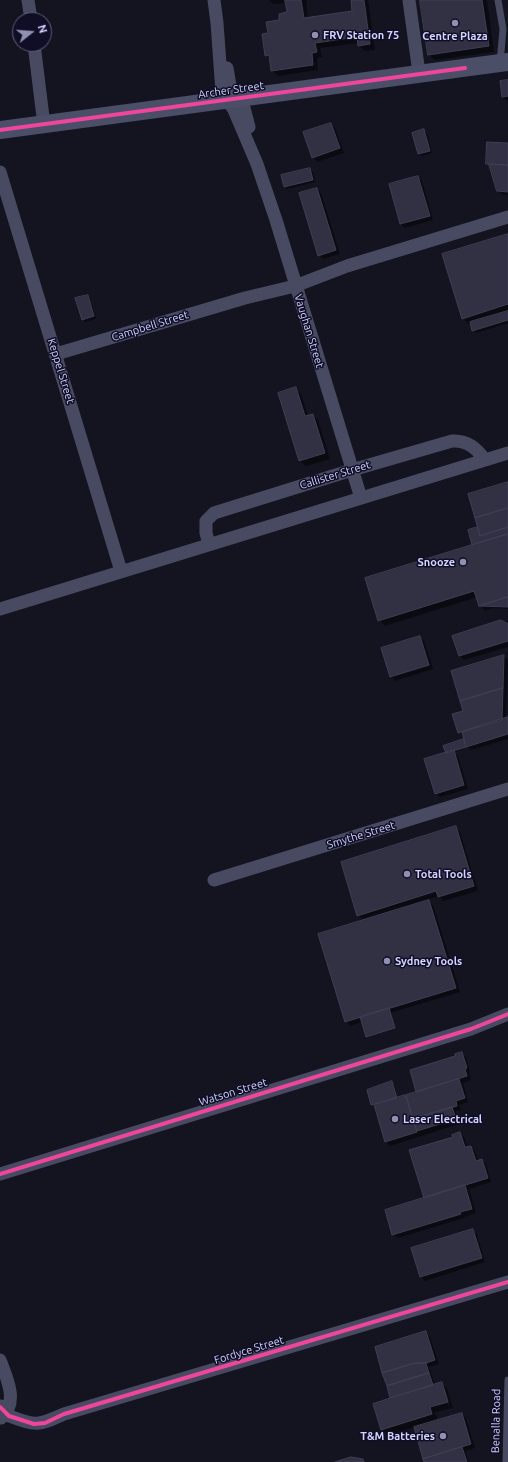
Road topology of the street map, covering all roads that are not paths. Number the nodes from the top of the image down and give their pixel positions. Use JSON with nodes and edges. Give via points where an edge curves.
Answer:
{"nodes":[{"id":1,"x":28,"y":0,"type":"edge"},
{"id":2,"x":214,"y":0,"type":"edge"},
{"id":3,"x":409,"y":0,"type":"edge"},
{"id":4,"x":498,"y":0,"type":"edge"},
{"id":5,"x":29,"y":12,"type":"edge"},
{"id":6,"x":503,"y":30,"type":"junction"},
{"id":7,"x":508,"y":40,"type":"edge"},
{"id":8,"x":35,"y":52,"type":"edge"},
{"id":9,"x":504,"y":62,"type":"edge"},
{"id":10,"x":419,"y":74,"type":"junction"},
{"id":11,"x":232,"y":99,"type":"junction"},
{"id":12,"x":44,"y":125,"type":"junction"},
{"id":13,"x":0,"y":130,"type":"edge"},
{"id":14,"x":0,"y":172,"type":"edge"},
{"id":15,"x":508,"y":217,"type":"edge"},
{"id":16,"x":294,"y":282,"type":"junction"},
{"id":17,"x":56,"y":354,"type":"junction"},
{"id":18,"x":500,"y":456,"type":"edge"},
{"id":19,"x":352,"y":470,"type":"junction"},
{"id":20,"x":361,"y":498,"type":"junction"},
{"id":21,"x":209,"y":544,"type":"junction"},
{"id":22,"x":121,"y":571,"type":"junction"},
{"id":23,"x":0,"y":609,"type":"edge"},
{"id":24,"x":508,"y":789,"type":"edge"},
{"id":25,"x":214,"y":880,"type":"dead end"},
{"id":26,"x":508,"y":1014,"type":"edge"},
{"id":27,"x":508,"y":1021,"type":"edge"},
{"id":28,"x":471,"y":1029,"type":"junction"},
{"id":29,"x":0,"y":1174,"type":"edge"},
{"id":30,"x":508,"y":1282,"type":"edge"},
{"id":31,"x":0,"y":1360,"type":"edge"},
{"id":32,"x":508,"y":1380,"type":"edge"},
{"id":33,"x":0,"y":1385,"type":"edge"},
{"id":34,"x":3,"y":1411,"type":"edge"},
{"id":35,"x":506,"y":1462,"type":"edge"}],
"edges":[{"from":1,"to":5,"type":"street"},
{"from":2,"to":11,"type":"street","name":"Vaughan Street","via":[[222,92]]},
{"from":3,"to":10,"type":"street"},
{"from":4,"to":6,"type":"lane"},
{"from":6,"to":7,"type":"lane"},
{"from":6,"to":9,"type":"lane"},
{"from":8,"to":12,"type":"street"},
{"from":9,"to":10,"type":"main road","name":"Archer Street"},
{"from":10,"to":11,"type":"main road","name":"Archer Street"},
{"from":11,"to":12,"type":"main road","name":"Archer Street"},
{"from":11,"to":16,"type":"street","name":"Vaughan Street","via":[[234,110],[257,164]]},
{"from":12,"to":13,"type":"main road","name":"Archer Street"},
{"from":14,"to":17,"type":"street","name":"Keppel Street"},
{"from":15,"to":16,"type":"street","name":"Campbell Street"},
{"from":16,"to":17,"type":"street","name":"Campbell Street"},
{"from":16,"to":19,"type":"street","name":"Vaughan Street"},
{"from":17,"to":22,"type":"street","name":"Keppel Street"},
{"from":18,"to":19,"type":"street","name":"Callister Street","via":[[478,451],[466,442],[452,441]]},
{"from":18,"to":20,"type":"street","name":"Callister Street"},
{"from":19,"to":20,"type":"street","name":"Vaughan Street"},
{"from":19,"to":21,"type":"street","name":"Callister Street","via":[[214,513],[206,521]]},
{"from":20,"to":21,"type":"street","name":"Callister Street"},
{"from":21,"to":22,"type":"street","name":"Callister Street"},
{"from":22,"to":23,"type":"street","name":"Callister Street"},
{"from":24,"to":25,"type":"street","name":"Smythe Street"},
{"from":26,"to":28,"type":"street","name":"Watson Street"},
{"from":27,"to":28,"type":"street","name":"Watson Street"},
{"from":28,"to":29,"type":"street","name":"Watson Street"},
{"from":30,"to":34,"type":"street","name":"Fordyce Street","via":[[64,1414],[45,1423],[26,1422]]},
{"from":31,"to":34,"type":"street","via":[[11,1400]]},
{"from":32,"to":35,"type":"lane","name":"Benalla Road"},
{"from":33,"to":34,"type":"street"}]}
